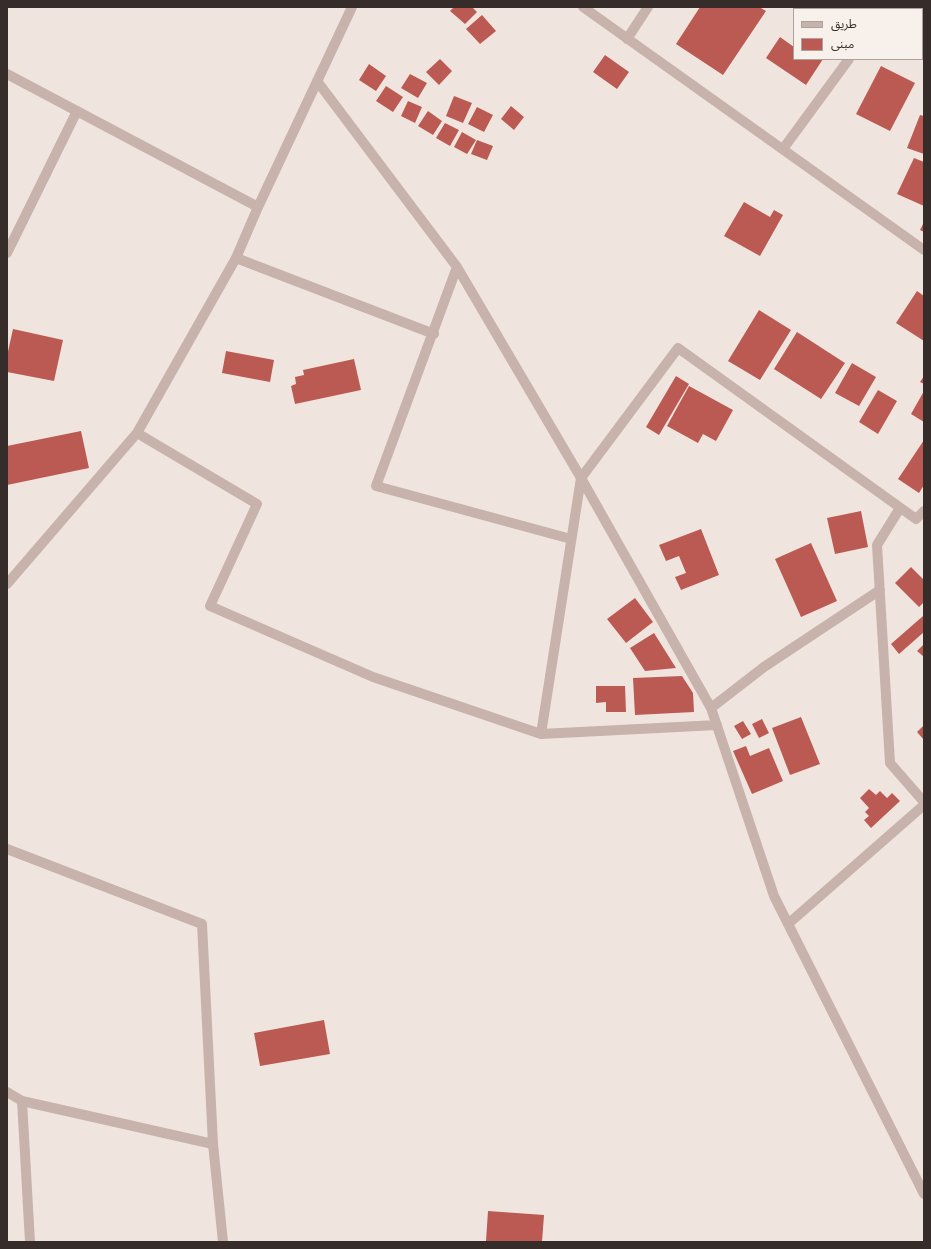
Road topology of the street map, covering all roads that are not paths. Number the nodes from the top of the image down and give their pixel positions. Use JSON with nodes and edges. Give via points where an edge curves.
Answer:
{"nodes":[{"id":1,"x":352,"y":7,"type":"edge"},
{"id":2,"x":583,"y":7,"type":"edge"},
{"id":3,"x":648,"y":7,"type":"edge"},
{"id":4,"x":627,"y":39,"type":"junction"},
{"id":5,"x":847,"y":60,"type":"edge"},
{"id":6,"x":7,"y":74,"type":"edge"},
{"id":7,"x":317,"y":81,"type":"junction"},
{"id":8,"x":76,"y":111,"type":"junction"},
{"id":9,"x":782,"y":149,"type":"junction"},
{"id":10,"x":258,"y":207,"type":"junction"},
{"id":11,"x":924,"y":250,"type":"edge"},
{"id":12,"x":7,"y":253,"type":"edge"},
{"id":13,"x":236,"y":258,"type":"junction"},
{"id":14,"x":457,"y":267,"type":"junction"},
{"id":15,"x":434,"y":334,"type":"junction"},
{"id":16,"x":137,"y":433,"type":"junction"},
{"id":17,"x":581,"y":478,"type":"junction"},
{"id":18,"x":900,"y":508,"type":"junction"},
{"id":19,"x":924,"y":511,"type":"edge"},
{"id":20,"x":572,"y":539,"type":"junction"},
{"id":21,"x":7,"y":584,"type":"edge"},
{"id":22,"x":880,"y":590,"type":"junction"},
{"id":23,"x":711,"y":708,"type":"junction"},
{"id":24,"x":717,"y":725,"type":"junction"},
{"id":25,"x":541,"y":734,"type":"junction"},
{"id":26,"x":924,"y":804,"type":"edge"},
{"id":27,"x":7,"y":849,"type":"edge"},
{"id":28,"x":788,"y":924,"type":"junction"},
{"id":29,"x":7,"y":1092,"type":"edge"},
{"id":30,"x":22,"y":1101,"type":"junction"},
{"id":31,"x":213,"y":1144,"type":"junction"},
{"id":32,"x":924,"y":1194,"type":"edge"},
{"id":33,"x":30,"y":1242,"type":"edge"},
{"id":34,"x":223,"y":1242,"type":"edge"}],
"edges":[{"from":1,"to":7,"type":"street"},
{"from":2,"to":4,"type":"street"},
{"from":3,"to":4,"type":"street"},
{"from":4,"to":9,"type":"street"},
{"from":5,"to":9,"type":"street"},
{"from":6,"to":8,"type":"street"},
{"from":7,"to":10,"type":"street"},
{"from":7,"to":14,"type":"street"},
{"from":8,"to":10,"type":"street"},
{"from":8,"to":12,"type":"street"},
{"from":9,"to":11,"type":"street"},
{"from":10,"to":13,"type":"street"},
{"from":13,"to":15,"type":"street"},
{"from":13,"to":16,"type":"street"},
{"from":14,"to":15,"type":"street"},
{"from":14,"to":17,"type":"street"},
{"from":15,"to":20,"type":"street","via":[[376,486]]},
{"from":16,"to":21,"type":"street"},
{"from":16,"to":25,"type":"street","via":[[257,504],[210,606],[373,677]]},
{"from":17,"to":18,"type":"street","via":[[678,348]]},
{"from":17,"to":20,"type":"street"},
{"from":17,"to":23,"type":"street"},
{"from":18,"to":19,"type":"street","via":[[916,519]]},
{"from":18,"to":22,"type":"street","via":[[877,545]]},
{"from":20,"to":25,"type":"street"},
{"from":22,"to":23,"type":"street","via":[[764,667]]},
{"from":22,"to":26,"type":"street","via":[[890,763]]},
{"from":23,"to":24,"type":"street"},
{"from":24,"to":25,"type":"street"},
{"from":24,"to":28,"type":"street","via":[[774,896]]},
{"from":26,"to":28,"type":"street"},
{"from":27,"to":31,"type":"street","via":[[202,924]]},
{"from":28,"to":32,"type":"street"},
{"from":29,"to":30,"type":"street"},
{"from":30,"to":31,"type":"street"},
{"from":30,"to":33,"type":"street"},
{"from":31,"to":34,"type":"street"}]}
